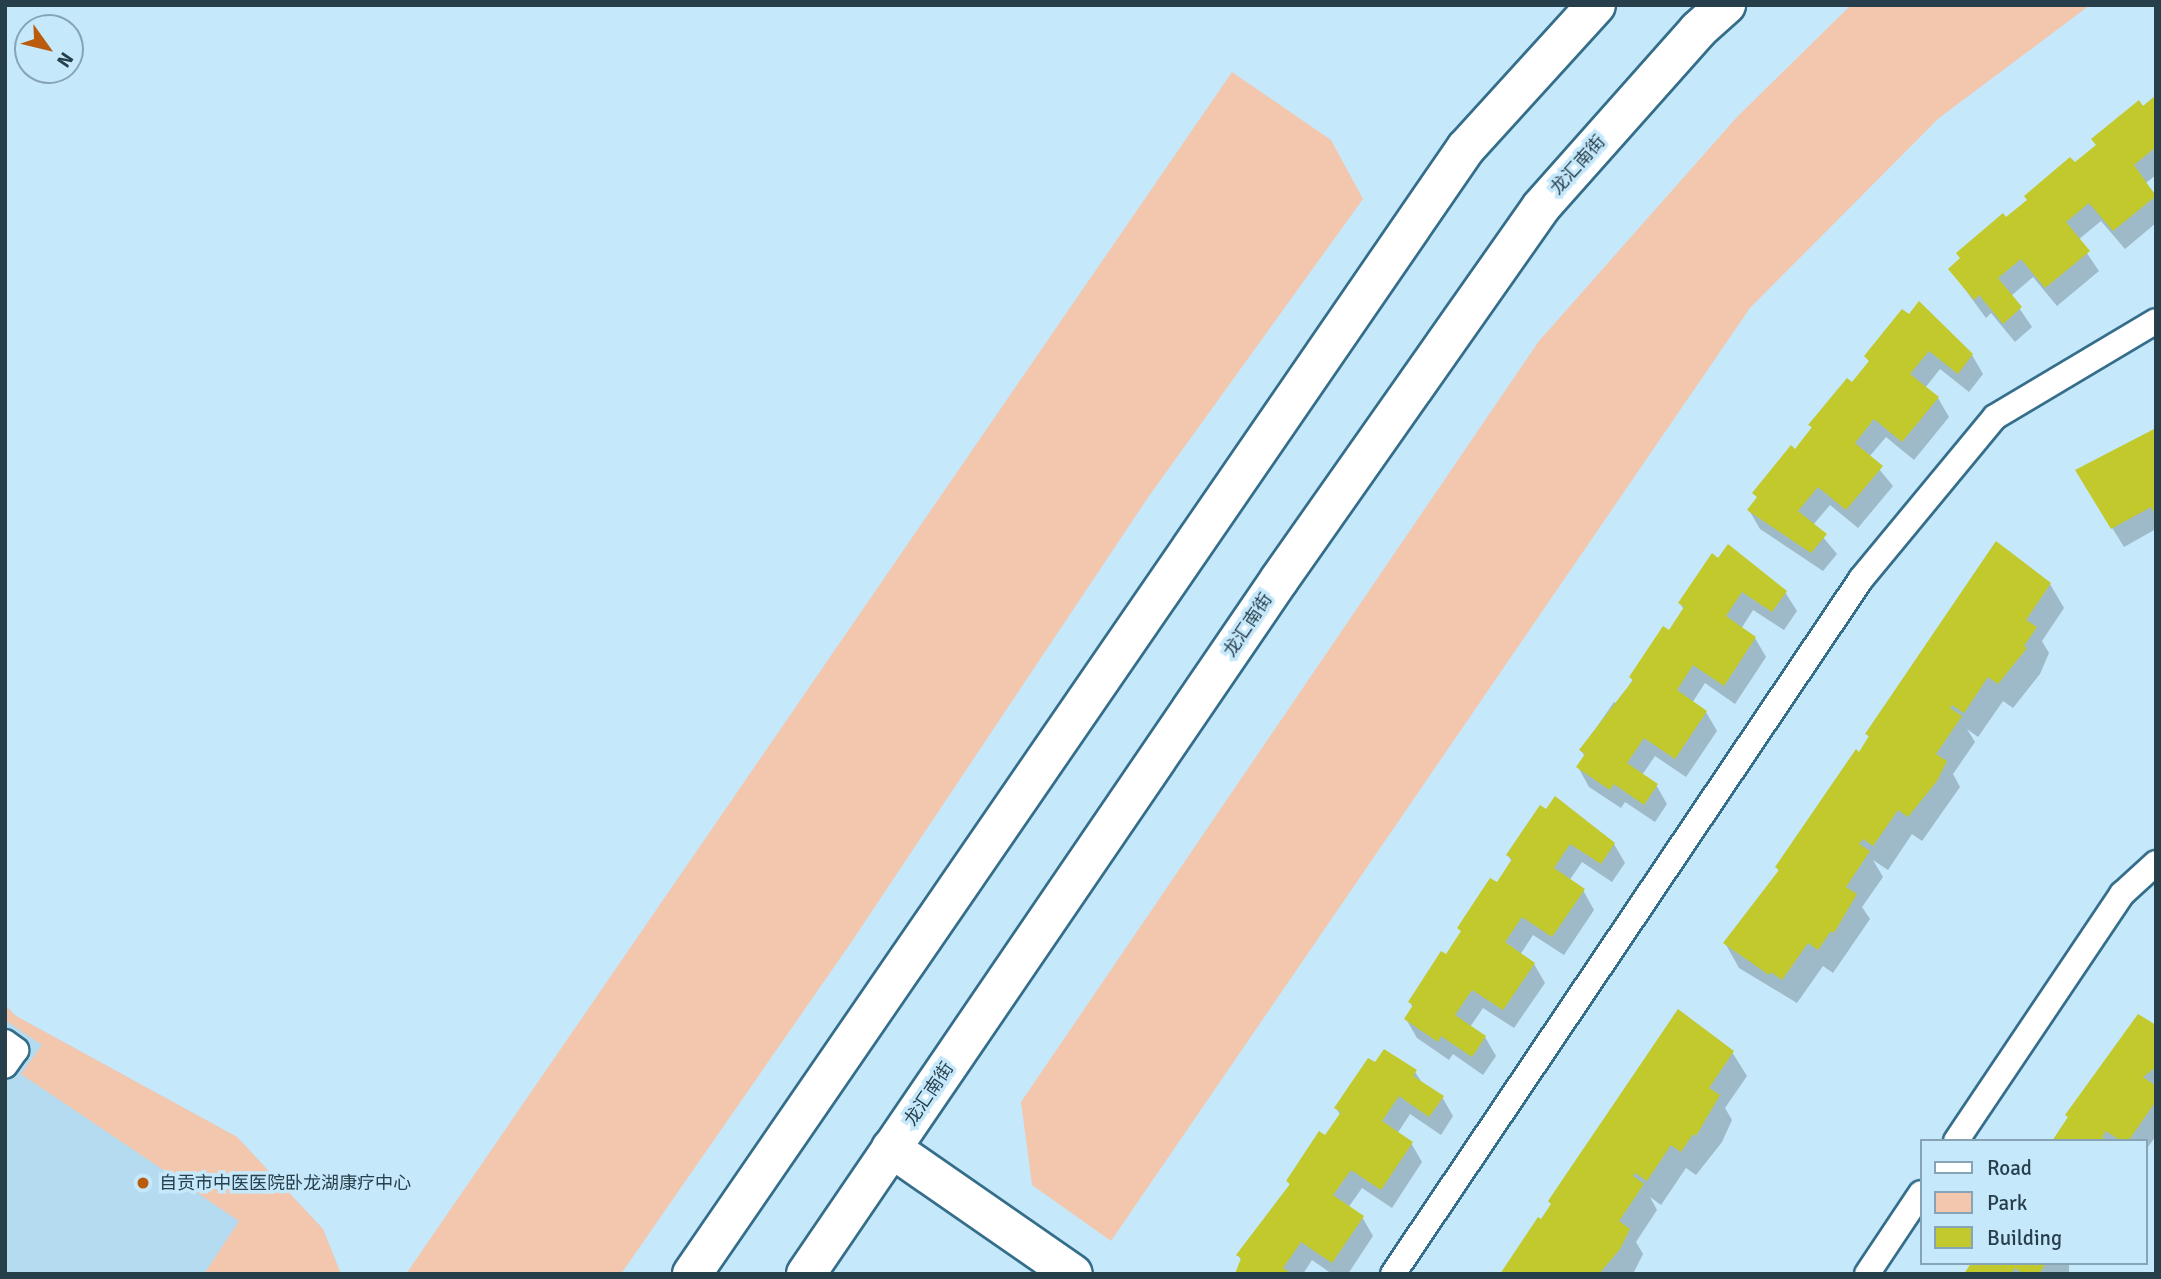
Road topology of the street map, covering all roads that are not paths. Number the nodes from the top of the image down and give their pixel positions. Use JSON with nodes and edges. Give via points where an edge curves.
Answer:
{"nodes":[{"id":1,"x":1596,"y":5,"type":"edge"},
{"id":2,"x":1726,"y":5,"type":"edge"},
{"id":3,"x":2156,"y":321,"type":"edge"},
{"id":4,"x":2156,"y":863,"type":"edge"},
{"id":5,"x":5,"y":1042,"type":"edge"},
{"id":6,"x":5,"y":1066,"type":"edge"},
{"id":7,"x":1957,"y":1139,"type":"edge"},
{"id":8,"x":891,"y":1148,"type":"junction"},
{"id":9,"x":1920,"y":1195,"type":"edge"},
{"id":10,"x":1874,"y":1271,"type":"edge"},
{"id":11,"x":692,"y":1274,"type":"edge"},
{"id":12,"x":806,"y":1274,"type":"edge"},
{"id":13,"x":1073,"y":1274,"type":"edge"},
{"id":14,"x":1393,"y":1274,"type":"edge"}],
"edges":[{"from":1,"to":11,"type":"main road","via":[[1466,148]]},
{"from":2,"to":8,"type":"main road","name":"龙汇南街","via":[[1698,30],[1541,207],[1279,580]]},
{"from":3,"to":14,"type":"lane","via":[[1995,417],[1870,569]]},
{"from":4,"to":7,"type":"lane","via":[[2122,894]]},
{"from":5,"to":6,"type":"lane","via":[[16,1050]]},
{"from":8,"to":12,"type":"main road","name":"龙汇南街"},
{"from":8,"to":13,"type":"main road"},
{"from":9,"to":10,"type":"lane"}]}
